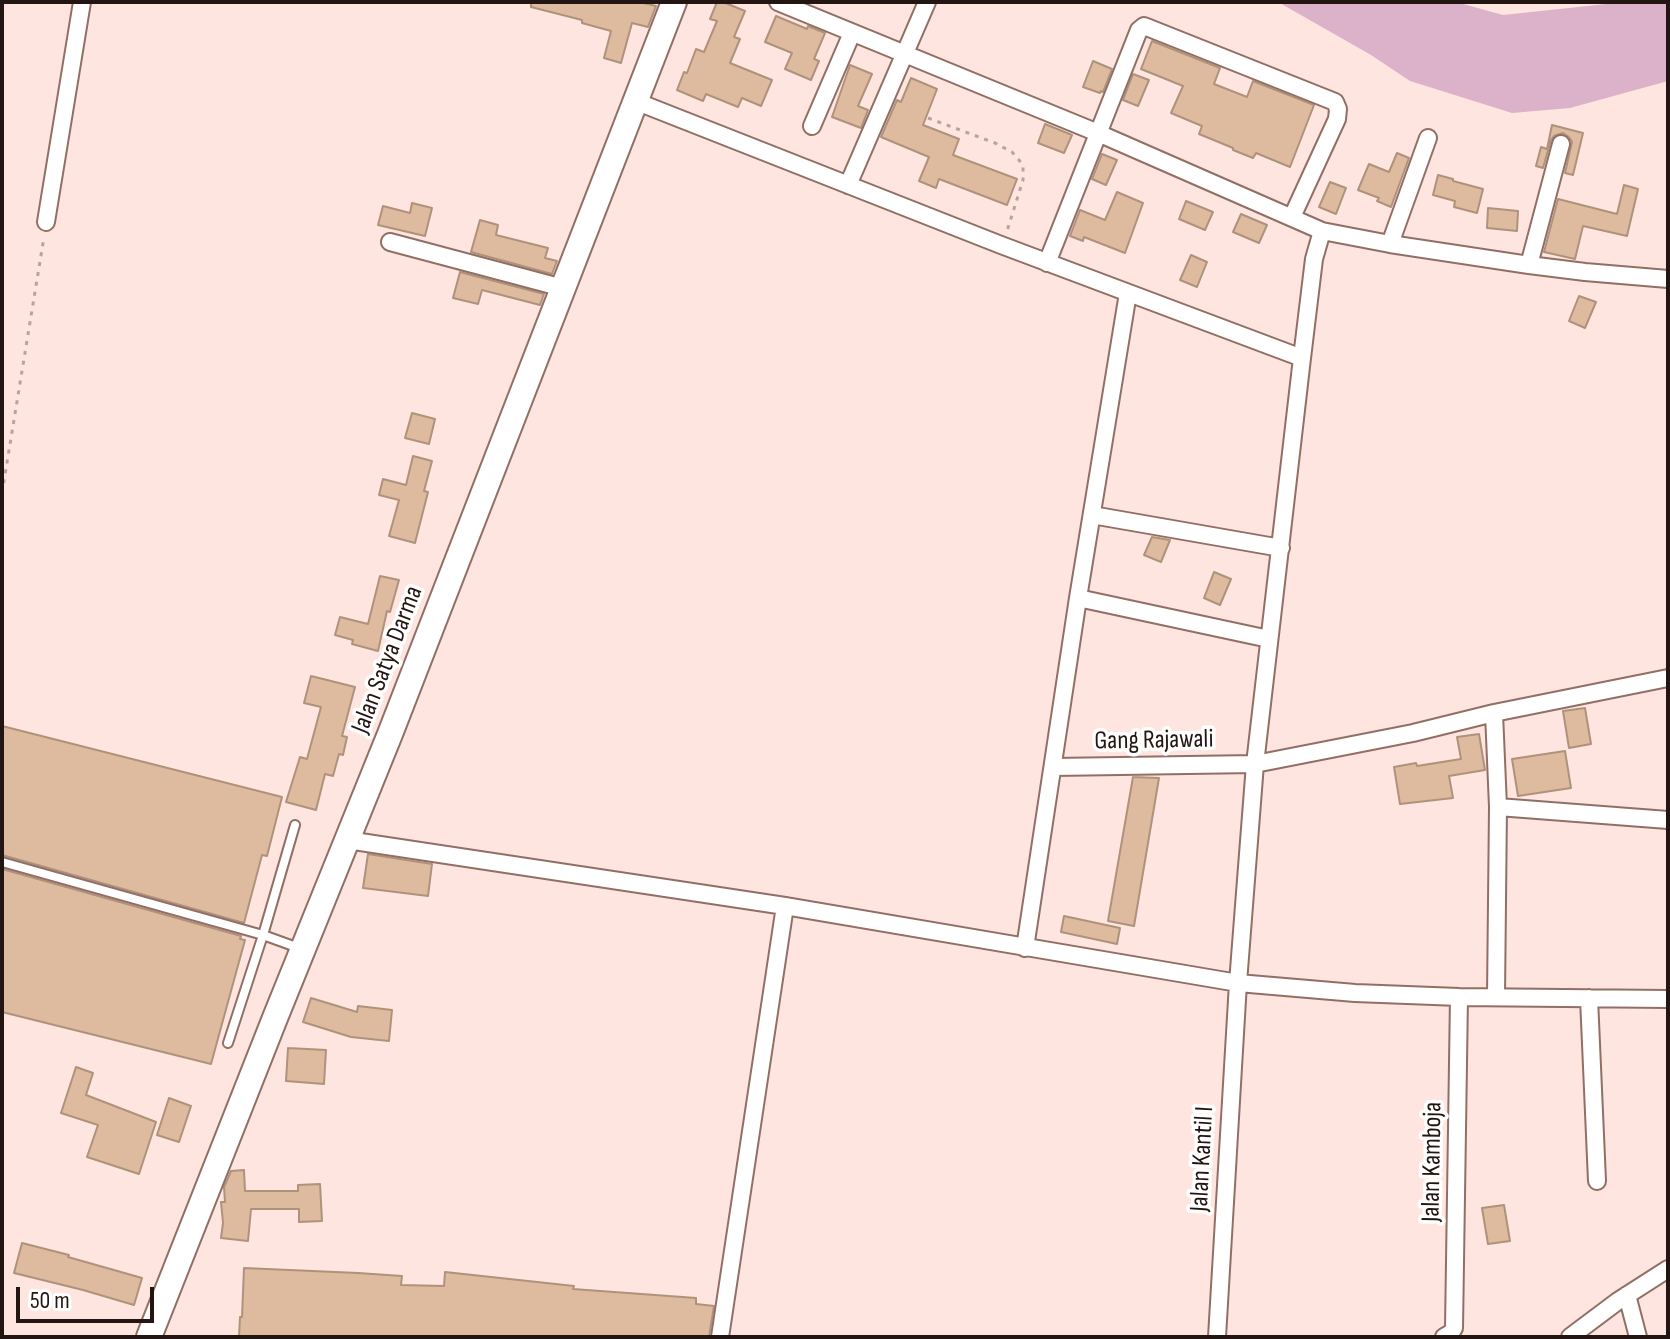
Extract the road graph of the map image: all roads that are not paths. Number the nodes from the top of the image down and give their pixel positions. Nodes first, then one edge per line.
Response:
1 (82, 2) edge
2 (674, 2) edge
3 (778, 2) edge
4 (927, 2) edge
5 (852, 33) junction
6 (905, 54) junction
7 (635, 101) junction
8 (812, 126) dead end
9 (1098, 133) junction
10 (1428, 138) dead end
11 (1561, 144) dead end
12 (848, 185) junction
13 (1292, 217) junction
14 (46, 222) road end
15 (1322, 231) junction
16 (390, 242) dead end
17 (1390, 244) junction
18 (1047, 263) junction
19 (1529, 265) junction
20 (1668, 279) edge
21 (563, 288) junction
22 (1128, 293) junction
23 (1302, 358) junction
24 (1092, 515) junction
25 (1281, 548) junction
26 (1078, 598) junction
27 (1269, 639) junction
28 (1668, 678) edge
29 (1494, 713) junction
30 (1255, 764) junction
31 (1053, 767) junction
32 (1498, 807) junction
33 (1668, 820) edge
34 (295, 825) dead end
35 (347, 840) junction
36 (2, 862) edge
37 (785, 906) junction
38 (263, 935) junction
39 (1025, 948) junction
40 (303, 949) junction
41 (1238, 983) junction
42 (1496, 996) junction
43 (1459, 997) junction
44 (1589, 998) junction
45 (1668, 999) edge
46 (228, 1043) dead end
47 (1597, 1181) dead end
48 (1668, 1269) edge
49 (1627, 1295) junction
50 (1449, 1332) edge
51 (149, 1337) edge
52 (720, 1337) edge
53 (1217, 1337) edge
54 (1570, 1337) edge
55 (1638, 1337) edge

1 - 14 street
2 - 7 main road, Jalan Satya Darma
3 - 5 street
4 - 6 street
5 - 6 street
5 - 8 street
6 - 9 street
6 - 12 street
7 - 12 street
7 - 21 main road, Jalan Satya Darma
9 - 13 street
9 - 13 street
9 - 18 street
10 - 17 street
11 - 19 street
12 - 18 street
13 - 15 street
15 - 17 street
15 - 23 street, Jalan Kantil I
16 - 21 street
17 - 19 street
18 - 22 street
19 - 20 street
21 - 35 main road, Jalan Satya Darma
22 - 23 street
22 - 24 street
23 - 25 street, Jalan Kantil I
24 - 25 street
24 - 26 street
25 - 27 street, Jalan Kantil I
26 - 27 street
26 - 31 street
27 - 30 street, Jalan Kantil I
28 - 29 street, Gang Rajawali
29 - 30 street, Gang Rajawali
29 - 32 street
30 - 31 street, Gang Rajawali
30 - 41 street, Jalan Kantil I
31 - 39 street
32 - 33 street
32 - 42 street
34 - 38 lane
35 - 37 street
35 - 40 main road, Jalan Satya Darma
36 - 38 lane
37 - 39 street
37 - 52 street
38 - 40 lane
38 - 46 lane
39 - 41 street
40 - 51 main road, Jalan Satya Darma
41 - 43 street
41 - 53 street, Jalan Kantil I
42 - 43 street
42 - 44 street
43 - 50 street, Jalan Kamboja
44 - 45 street
44 - 47 street
48 - 49 street
49 - 54 street
49 - 55 street

